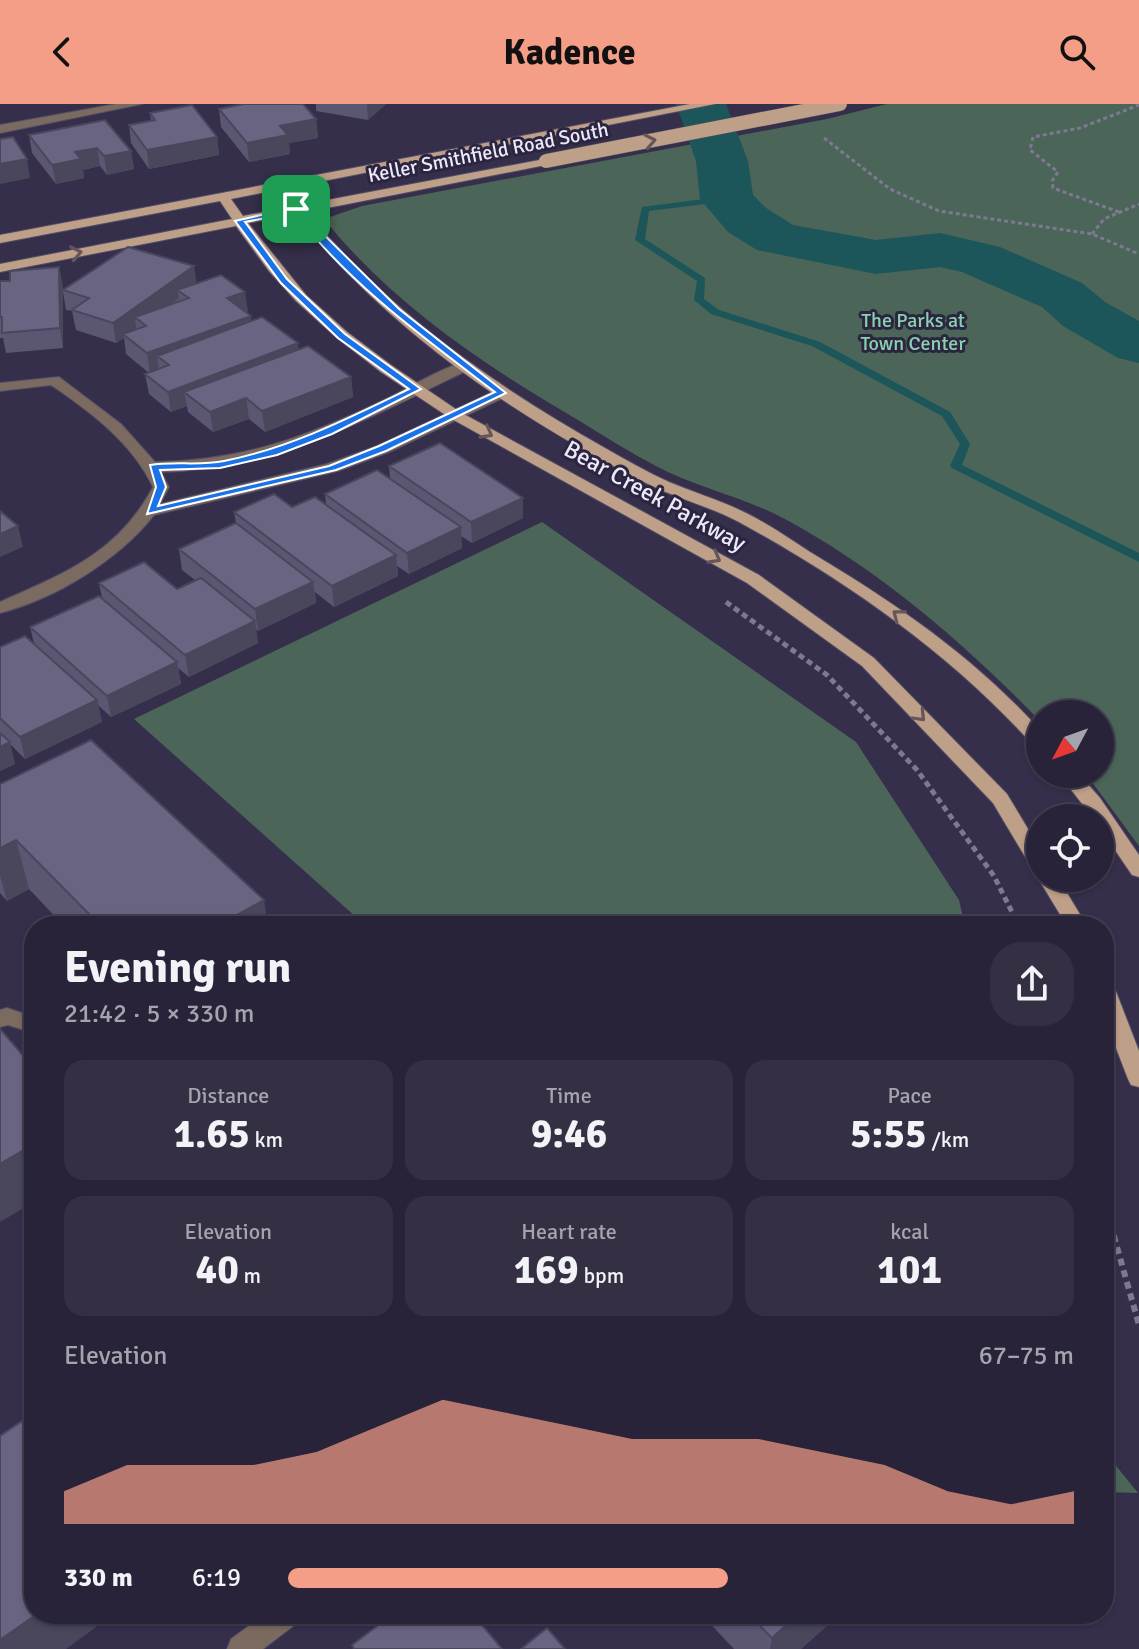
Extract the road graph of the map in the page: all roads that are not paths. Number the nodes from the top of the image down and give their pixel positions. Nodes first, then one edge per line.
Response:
1 (136, 104) edge
2 (709, 104) edge
3 (842, 104) edge
4 (0, 129) edge
5 (280, 187) junction
6 (224, 198) junction
7 (296, 209) junction
8 (240, 221) junction
9 (0, 239) edge
10 (0, 268) edge
11 (467, 365) junction
12 (0, 387) edge
13 (416, 389) junction
14 (502, 393) junction
15 (455, 415) junction
16 (153, 467) junction
17 (150, 511) junction
18 (0, 608) edge
19 (1026, 725) edge
20 (1080, 788) edge
21 (1026, 842) edge
22 (1139, 870) edge
23 (1056, 892) edge
24 (1071, 916) edge
25 (1114, 1015) edge
26 (0, 1019) edge
27 (24, 1022) edge
28 (1139, 1079) edge
29 (274, 1624) edge
30 (241, 1649) edge

1 - 4 street
2 - 5 main road, Keller Smithfield Road South
7 -> 3 main road, Keller Smithfield Road South, bridge
5 - 6 main road, Keller Smithfield Road South
5 - 7 main road, Bear Creek Parkway
6 - 8 main road, Bear Creek Parkway
6 - 9 main road, Keller Smithfield Road South
7 - 8 main road, Keller Smithfield Road South
7 - 11 main road, Bear Creek Parkway
10 -> 8 main road, Keller Smithfield Road South
8 - 13 main road, Bear Creek Parkway
11 - 13 street
11 - 14 main road, Bear Creek Parkway
12 - 16 street
13 - 15 main road, Bear Creek Parkway
13 - 16 street
14 - 15 street
19 -> 14 main road, Bear Creek Parkway
15 - 17 street
15 -> 21 main road, Bear Creek Parkway
16 - 17 street
17 - 18 street
20 - 22 main road
23 - 24 main road
25 - 28 main road
26 - 27 street
29 - 30 street

